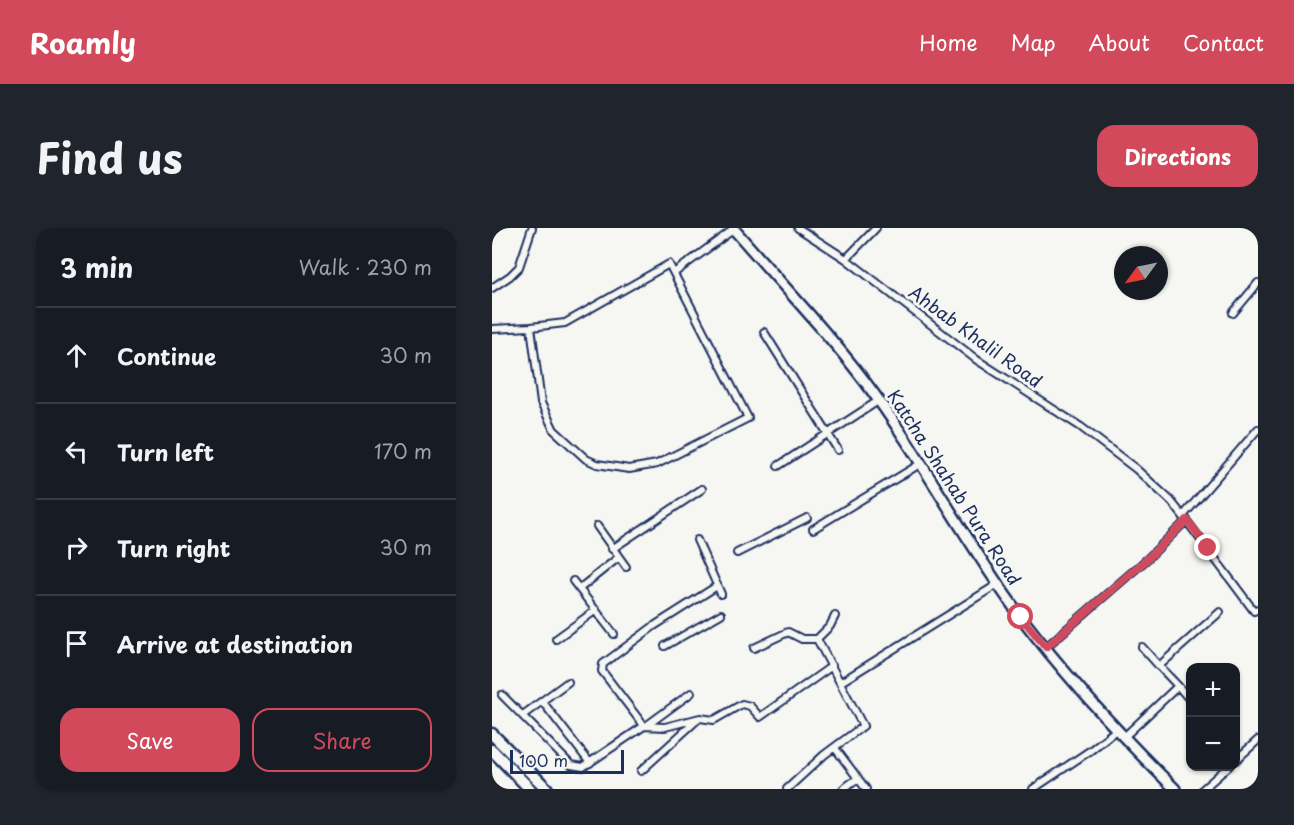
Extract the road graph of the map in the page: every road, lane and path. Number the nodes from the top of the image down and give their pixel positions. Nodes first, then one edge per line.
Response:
1 (532, 228) edge
2 (733, 228) edge
3 (798, 228) edge
4 (876, 228) edge
5 (846, 259) junction
6 (674, 273) junction
7 (1258, 283) edge
8 (492, 288) edge
9 (1233, 313) dead end
10 (531, 327) junction
11 (492, 329) edge
12 (764, 332) dead end
13 (878, 401) junction
14 (1258, 429) edge
15 (828, 433) junction
16 (838, 450) dead end
17 (920, 464) junction
18 (778, 466) dead end
19 (702, 489) dead end
20 (807, 518) dead end
21 (1185, 518) junction
22 (597, 526) dead end
23 (813, 529) dead end
24 (697, 540) dead end
25 (612, 549) junction
26 (737, 554) dead end
27 (619, 557) junction
28 (626, 567) dead end
29 (573, 581) dead end
30 (998, 584) junction
31 (717, 586) junction
32 (579, 589) junction
33 (721, 594) dead end
34 (1258, 609) edge
35 (596, 610) junction
36 (1220, 612) dead end
37 (721, 614) dead end
38 (835, 616) dead end
39 (614, 634) dead end
40 (556, 639) dead end
41 (817, 639) junction
42 (665, 646) dead end
43 (1046, 647) junction
44 (1142, 647) dead end
45 (754, 648) dead end
46 (832, 666) junction
47 (1159, 666) junction
48 (568, 682) dead end
49 (841, 682) junction
50 (1178, 686) junction
51 (691, 693) dead end
52 (501, 695) dead end
53 (1186, 695) edge
54 (542, 701) junction
55 (523, 715) junction
56 (700, 718) junction
57 (645, 726) junction
58 (1116, 730) junction
59 (492, 734) edge
60 (1124, 738) junction
61 (1258, 740) edge
62 (835, 748) junction
63 (492, 750) edge
64 (1240, 756) edge
65 (590, 763) junction
66 (641, 771) dead end
67 (1223, 771) edge
68 (858, 778) junction
69 (530, 789) edge
70 (548, 789) edge
71 (787, 789) edge
72 (843, 789) edge
73 (866, 789) edge
74 (1033, 789) edge
75 (1175, 789) edge
76 (1203, 789) edge

1 - 8 street
2 - 6 street
2 - 13 street, Katcha Shahab Pura Road
3 - 5 street, Ahbab Khalil Road
4 - 5 street
5 - 21 street, Ahbab Khalil Road
6 - 10 street
6 - 10 street
7 - 9 street
10 - 11 street
12 - 15 street
13 - 15 street
13 - 17 street, Katcha Shahab Pura Road
14 - 21 street
15 - 16 street
15 - 18 street
17 - 23 street
17 - 30 street, Katcha Shahab Pura Road
19 - 25 street
20 - 26 street
21 - 34 street, Ahbab Khalil Road
21 - 43 street
22 - 25 street
24 - 31 street
25 - 27 street
27 - 28 street
27 - 32 street
29 - 32 street
30 - 43 street, Katcha Shahab Pura Road
30 - 49 street
31 - 33 street
31 - 57 street
32 - 35 street
35 - 39 street
35 - 40 street
36 - 47 street
37 - 42 street
38 - 41 street
41 - 45 street
41 - 46 street
43 - 58 street, Katcha Shahab Pura Road
44 - 47 street
46 - 49 street
46 - 56 street
47 - 50 street
48 - 54 street
49 - 62 street
50 - 53 street
50 - 60 street
51 - 57 street
52 - 55 street
54 - 55 street
54 - 65 street
55 - 65 street
56 - 57 street
56 - 66 street
57 - 65 street
58 - 60 street, Katcha Shahab Pura Road
58 - 74 street
59 - 70 main road
60 - 75 street, Katcha Shahab Pura Road
61 - 64 street
62 - 68 street
62 - 71 street
63 - 69 main road
67 - 76 street
68 - 72 street
68 - 73 street

